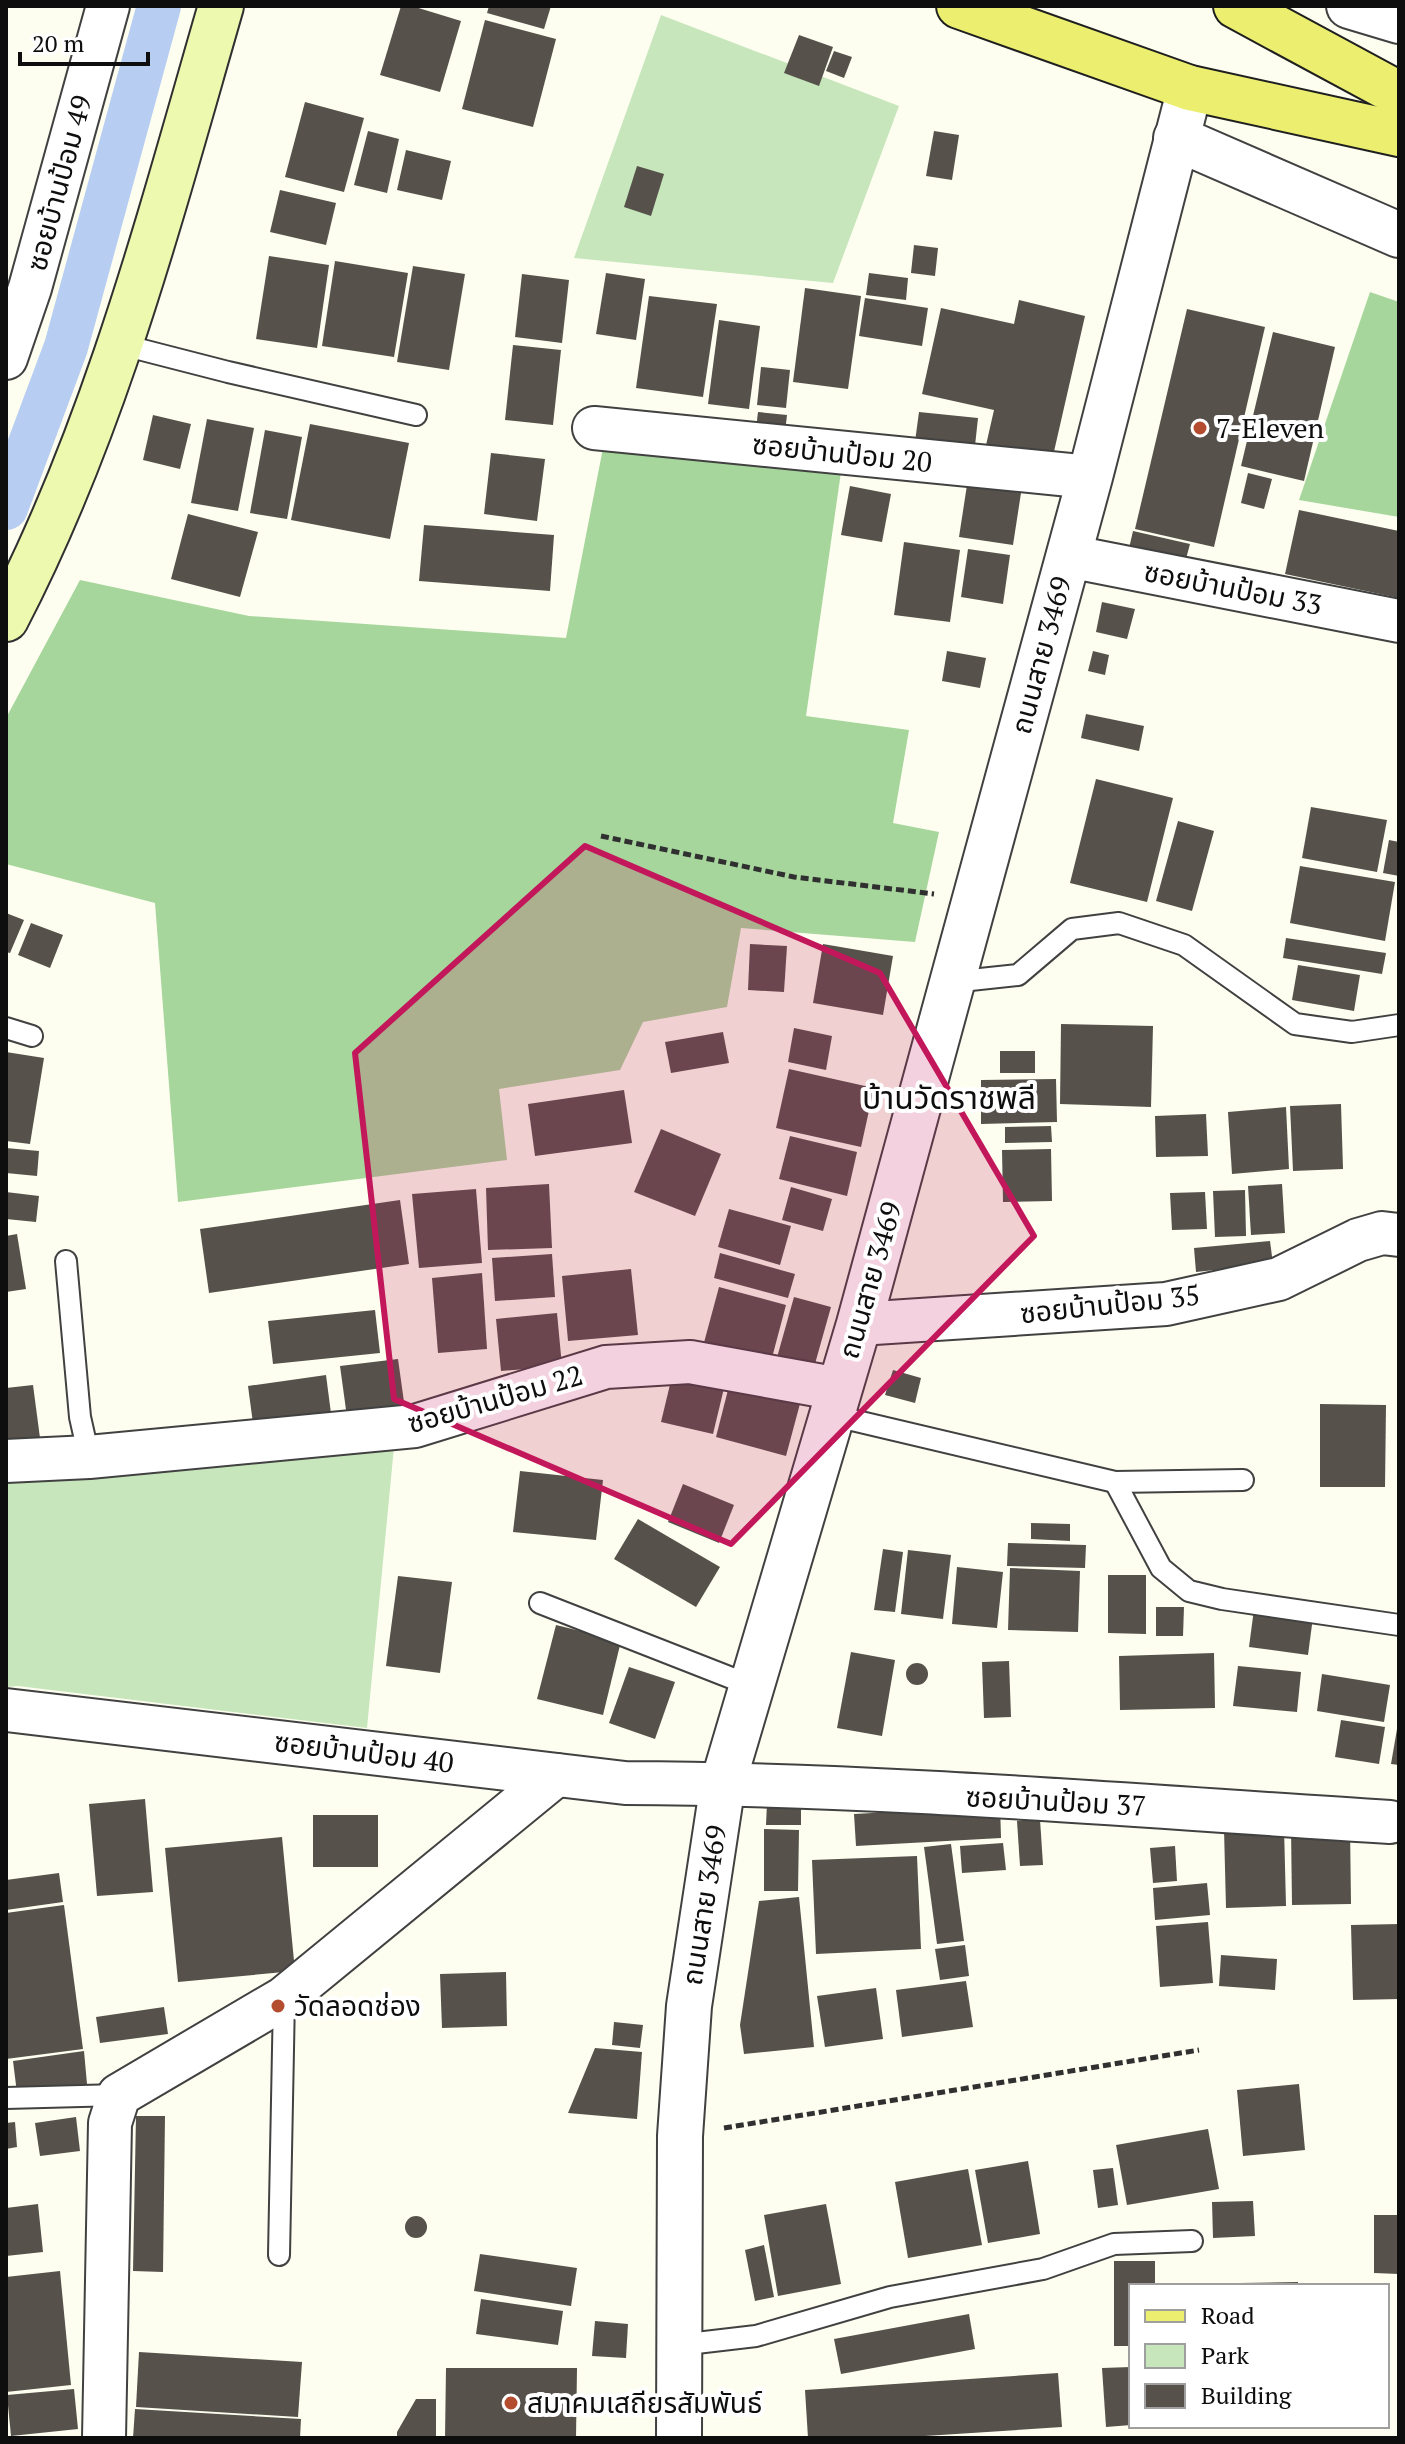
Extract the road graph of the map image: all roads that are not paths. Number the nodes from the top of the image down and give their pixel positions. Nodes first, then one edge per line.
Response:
1 (108, 6) edge
2 (221, 6) edge
3 (959, 6) edge
4 (1236, 6) edge
5 (1349, 6) edge
6 (1399, 21) edge
7 (1190, 88) junction
8 (1399, 94) edge
9 (1399, 134) edge
10 (1176, 138) junction
11 (1399, 235) edge
12 (119, 344) junction
13 (6, 358) edge
14 (416, 415) dead end
15 (594, 428) dead end
16 (1090, 477) junction
17 (1068, 556) junction
18 (19, 563) edge
19 (6, 619) edge
20 (1399, 621) edge
21 (952, 982) junction
22 (1399, 1025) edge
23 (6, 1028) edge
24 (32, 1036) dead end
25 (1399, 1235) edge
26 (66, 1261) dead end
27 (859, 1324) junction
28 (835, 1402) junction
29 (89, 1457) junction
30 (6, 1461) edge
31 (1243, 1480) dead end
32 (1115, 1482) junction
33 (540, 1603) dead end
34 (1399, 1625) edge
35 (752, 1686) junction
36 (6, 1710) edge
37 (556, 1775) junction
38 (723, 1783) junction
39 (1390, 1822) dead end
40 (284, 1998) junction
41 (119, 2095) junction
42 (6, 2098) edge
43 (1192, 2241) dead end
44 (279, 2255) dead end
45 (679, 2345) junction
46 (104, 2438) edge
47 (679, 2438) edge

1 - 13 street, ซอยบ้านป้อม 49
2 - 12 main road
3 - 7 main road
4 - 8 main road
5 - 6 street
7 - 9 main road
7 - 10 street, ถนนสาย 3469
10 - 11 street
10 - 16 street, ถนนสาย 3469
12 - 14 lane
12 - 18 main road
15 - 16 street, ซอยบ้านป้อม 20
16 - 17 street, ถนนสาย 3469
17 - 20 street, ซอยบ้านป้อม 33
17 - 21 street, ถนนสาย 3469
18 - 19 main road
21 - 22 lane
21 - 27 street, ถนนสาย 3469
23 - 24 lane
25 - 27 street, ซอยบ้านป้อม 35
26 - 29 lane
27 - 28 street, ถนนสาย 3469
28 - 29 street, ซอยบ้านป้อม 22
28 - 32 lane
28 - 35 street, ถนนสาย 3469
29 - 30 street, ซอยบ้านป้อม 22
31 - 32 lane
32 - 34 lane
33 - 35 lane
35 - 38 street, ถนนสาย 3469
36 - 37 street, ซอยบ้านป้อม 40
37 - 38 street, ซอยบ้านป้อม 40
37 - 40 street
38 - 39 street, ซอยบ้านป้อม 37
38 - 45 street, ถนนสาย 3469
40 - 41 street
40 - 44 lane
41 - 42 lane
41 - 46 street
43 - 45 lane
45 - 47 street, ถนนสาย 3469

